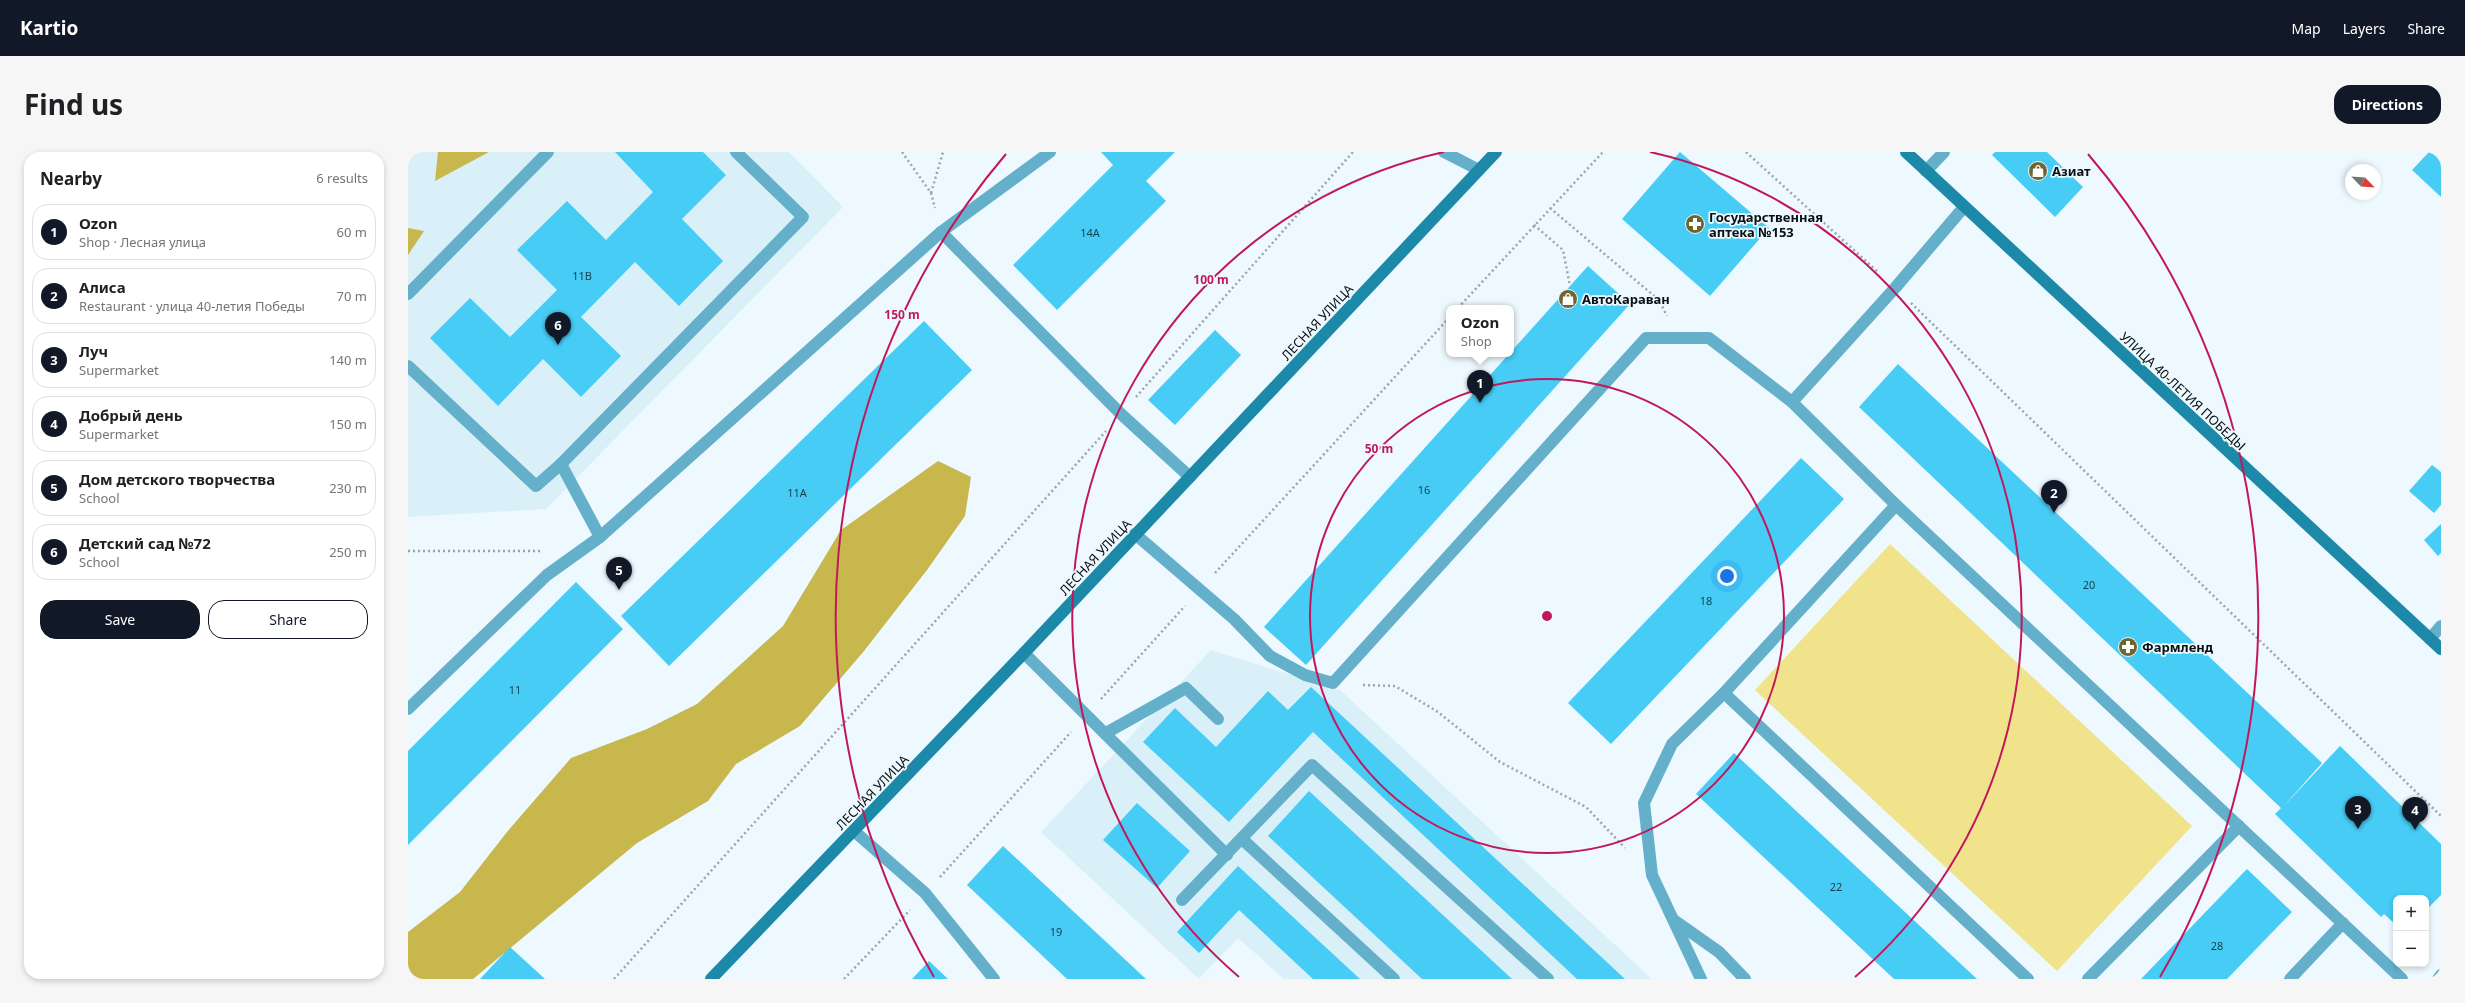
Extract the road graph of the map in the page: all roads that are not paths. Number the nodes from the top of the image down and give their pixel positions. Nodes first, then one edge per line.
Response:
1 (548, 152) edge
2 (736, 152) edge
3 (1050, 152) edge
4 (1444, 152) edge
5 (1496, 152) edge
6 (1906, 152) edge
7 (1944, 152) edge
8 (1479, 170) junction
9 (1926, 171) junction
10 (1964, 207) junction
11 (942, 232) junction
12 (408, 294) edge
13 (408, 366) edge
14 (1792, 402) junction
15 (561, 464) junction
16 (1190, 477) junction
17 (1896, 505) junction
18 (1135, 534) junction
19 (600, 537) junction
20 (2441, 626) edge
21 (2430, 639) junction
22 (2441, 649) edge
23 (1024, 653) junction
24 (1724, 693) junction
25 (408, 709) edge
26 (1218, 719) dead end
27 (1106, 733) junction
28 (2239, 826) junction
29 (854, 832) junction
30 (1242, 839) junction
31 (1227, 855) junction
32 (1182, 900) dead end
33 (1674, 920) junction
34 (2343, 923) junction
35 (2441, 975) edge
36 (711, 979) edge
37 (994, 979) edge
38 (1394, 979) edge
39 (1548, 979) edge
40 (1701, 979) edge
41 (1745, 979) edge
42 (2028, 979) edge
43 (2088, 979) edge
44 (2290, 979) edge
45 (2402, 979) edge
46 (2438, 979) edge

1 - 12 street
2 - 15 street
3 - 11 street
4 - 8 street
5 - 8 street, ЛЕСНАЯ УЛИЦА
6 - 9 street, УЛИЦА 40-ЛЕТИЯ ПОБЕДЫ
7 - 9 street
8 - 16 street, ЛЕСНАЯ УЛИЦА
9 - 10 street, УЛИЦА 40-ЛЕТИЯ ПОБЕДЫ
10 - 14 street
10 - 21 street, УЛИЦА 40-ЛЕТИЯ ПОБЕДЫ
11 - 16 street
11 - 19 street
13 - 15 street
14 - 17 street
14 - 18 street
15 - 19 street
16 - 18 street, ЛЕСНАЯ УЛИЦА
17 - 24 street
17 - 28 street
18 - 23 street, ЛЕСНАЯ УЛИЦА
19 - 25 street
20 - 21 street
21 - 22 street, УЛИЦА 40-ЛЕТИЯ ПОБЕДЫ
23 - 27 street
23 - 29 street, ЛЕСНАЯ УЛИЦА
24 - 33 street
24 - 42 street
26 - 27 street
27 - 31 street
28 - 34 street
28 - 43 street
29 - 36 street, ЛЕСНАЯ УЛИЦА
29 - 37 street
30 - 31 street
30 - 38 street
30 - 39 street
31 - 32 street
33 - 40 street
33 - 41 street
34 - 44 street
34 - 45 street
35 - 46 street

